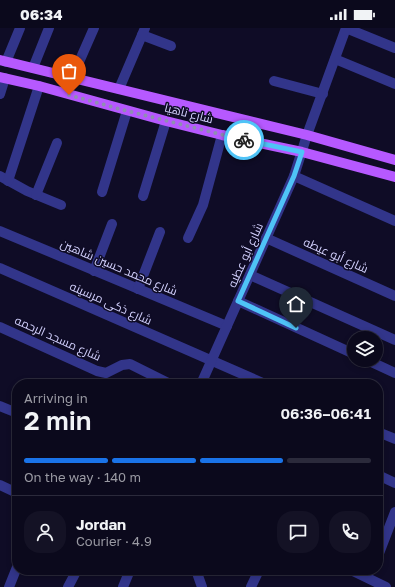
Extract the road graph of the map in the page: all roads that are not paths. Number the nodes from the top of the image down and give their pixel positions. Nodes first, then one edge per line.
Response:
1 (20, 28) edge
2 (49, 28) edge
3 (94, 28) edge
4 (344, 29) edge
5 (144, 32) edge
6 (172, 46) dead end
7 (395, 48) edge
8 (335, 59) junction
9 (3, 61) edge
10 (33, 68) junction
11 (2, 78) edge
12 (72, 78) junction
13 (274, 81) dead end
14 (395, 84) edge
15 (40, 86) junction
16 (119, 89) junction
17 (0, 94) edge
18 (323, 94) junction
19 (127, 111) junction
20 (166, 121) junction
21 (222, 135) junction
22 (307, 135) junction
23 (57, 143) dead end
24 (302, 152) junction
25 (395, 160) edge
26 (294, 176) junction
27 (395, 177) edge
28 (4, 179) edge
29 (102, 192) dead end
30 (36, 195) junction
31 (143, 196) dead end
32 (61, 205) dead end
33 (395, 221) edge
34 (112, 224) dead end
35 (0, 231) edge
36 (160, 232) dead end
37 (188, 238) dead end
38 (266, 238) junction
39 (0, 268) edge
40 (94, 271) junction
41 (250, 275) junction
42 (138, 289) junction
43 (395, 296) edge
44 (238, 301) junction
45 (227, 326) junction
46 (0, 327) edge
47 (395, 340) edge
48 (347, 351) edge
49 (211, 361) junction
50 (382, 367) edge
51 (395, 373) edge
52 (160, 379) edge
53 (203, 379) edge
54 (253, 379) edge
55 (0, 406) edge
56 (12, 411) edge
57 (383, 434) edge
58 (395, 439) edge
59 (383, 478) edge
60 (395, 483) edge
61 (0, 485) edge
62 (12, 491) edge
63 (395, 512) edge
64 (383, 543) edge
65 (14, 575) edge
66 (74, 575) edge
67 (128, 575) edge
68 (198, 575) edge
69 (257, 575) edge
70 (372, 575) edge
71 (9, 587) edge
72 (68, 587) edge
73 (123, 587) edge
74 (202, 587) edge
75 (251, 587) edge
76 (386, 587) edge

1 - 9 street
2 - 10 street
3 - 12 street
4 - 7 street
4 - 8 street, شارع أبو عطيه
5 - 6 street
5 - 16 street
8 - 14 street
8 - 18 street, شارع أبو عطيه
9 - 10 main road, شارع ناهيا
10 - 12 main road, شارع ناهيا
11 - 15 main road, شارع ناهيا
11 - 17 street
12 - 16 main road, شارع ناهيا
13 - 18 street
15 - 19 main road, شارع ناهيا
15 - 28 street
16 - 22 main road, شارع ناهيا
18 - 22 street, شارع أبو عطيه
19 - 20 main road, شارع ناهيا
19 - 29 street
20 - 21 main road, شارع ناهيا
20 - 31 street
21 - 24 main road, شارع ناهيا
21 - 37 street
22 - 24 street, شارع أبو عطيه
22 - 25 main road, شارع ناهيا
23 - 30 street
24 - 26 street, شارع أبو عطيه
24 - 27 main road, شارع ناهيا
26 - 33 street
26 - 38 street, شارع أبو عطيه
28 - 30 street
30 - 32 street
34 - 40 street
35 - 40 street, شارع محمد حسين شاهين
36 - 42 street
38 - 41 street, شارع أبو عطيه
38 - 43 street, شارع أبو عيطه
39 - 49 street, شارع ذكى مرسينه
40 - 42 street, شارع محمد حسين شاهين
41 - 44 street, شارع أبو عطيه
41 - 47 street
42 - 45 street, شارع محمد حسين شاهين
44 - 45 street, شارع أبو عطيه
44 - 48 street
45 - 49 street, شارع أبو عطيه
46 - 52 street, شارع مسجد الرحمه
49 - 53 street, شارع أبو عطيه
49 - 54 street, شارع ذكى مرسينه
50 - 51 street
55 - 56 street
57 - 58 street
59 - 60 street
61 - 62 street
63 - 64 street
65 - 71 street
66 - 72 street
67 - 73 street
68 - 74 street
69 - 75 street
70 - 76 street

